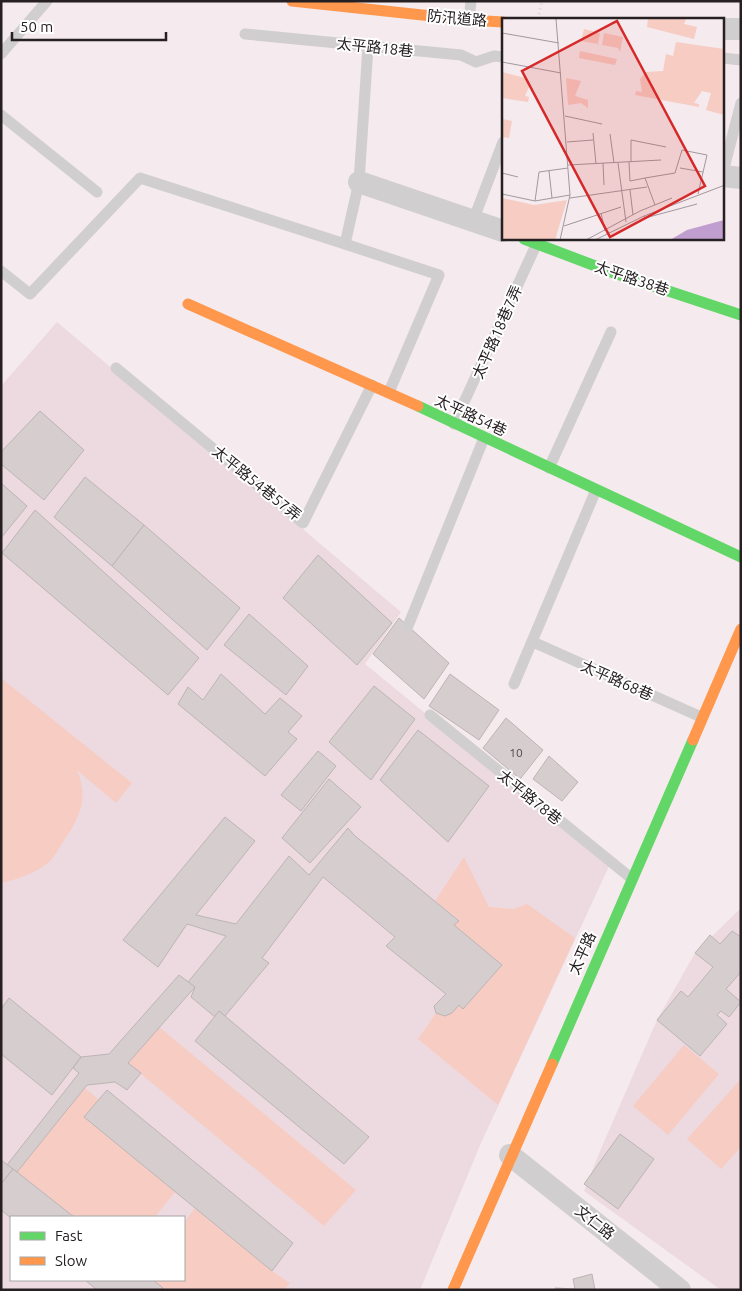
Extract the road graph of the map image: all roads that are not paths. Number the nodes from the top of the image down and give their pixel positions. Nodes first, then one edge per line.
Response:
1 (47, 1) edge
2 (292, 1) edge
3 (470, 1) edge
4 (469, 20) junction
5 (502, 22) edge
6 (724, 29) edge
7 (741, 29) edge
8 (245, 34) dead end
9 (368, 46) junction
10 (1, 54) edge
11 (502, 57) edge
12 (724, 58) edge
13 (741, 60) edge
14 (741, 103) edge
15 (1, 115) edge
16 (502, 145) edge
17 (724, 170) edge
18 (724, 174) edge
19 (741, 178) edge
20 (360, 182) junction
21 (97, 192) dead end
22 (472, 221) junction
23 (502, 231) edge
24 (537, 241) edge
25 (345, 244) junction
26 (1, 271) edge
27 (188, 304) dead end
28 (741, 315) edge
29 (611, 332) dead end
30 (116, 368) dead end
31 (372, 385) junction
32 (388, 393) junction
33 (454, 424) junction
34 (484, 438) junction
35 (549, 468) junction
36 (596, 490) junction
37 (741, 558) edge
38 (408, 626) dead end
39 (741, 629) edge
40 (533, 642) junction
41 (514, 684) dead end
42 (430, 715) dead end
43 (702, 718) junction
44 (631, 878) junction
45 (510, 1155) junction
46 (452, 1290) edge
47 (680, 1290) edge

1 - 10 lane
2 - 4 street, 防汛道路
3 - 4 lane
4 - 5 street, 防汛道路
6 - 7 street
8 - 9 lane, 太平路18巷
9 - 11 lane, 太平路18巷
9 - 20 lane
12 - 13 lane
14 - 17 lane
15 - 21 lane
16 - 22 lane
18 - 19 street
20 - 22 street
20 - 25 lane
22 - 23 street
24 - 28 street, 太平路38巷
24 - 33 lane, 太平路18巷7弄
25 - 26 lane
25 - 32 lane
27 - 31 street, 太平路54巷
29 - 35 lane
30 - 31 lane, 太平路54巷57弄
31 - 32 street, 太平路54巷
32 - 33 street, 太平路54巷
33 - 34 street, 太平路54巷
34 - 35 street, 太平路54巷
34 - 38 lane
35 - 36 street, 太平路54巷
36 - 37 street, 太平路54巷
36 - 40 lane
39 - 43 street, 太平路
40 - 41 lane
40 - 43 lane, 太平路68巷
42 - 44 lane, 太平路78巷
43 - 44 street, 太平路
44 - 45 street, 太平路
45 - 46 street, 太平路
45 - 47 street, 文仁路

